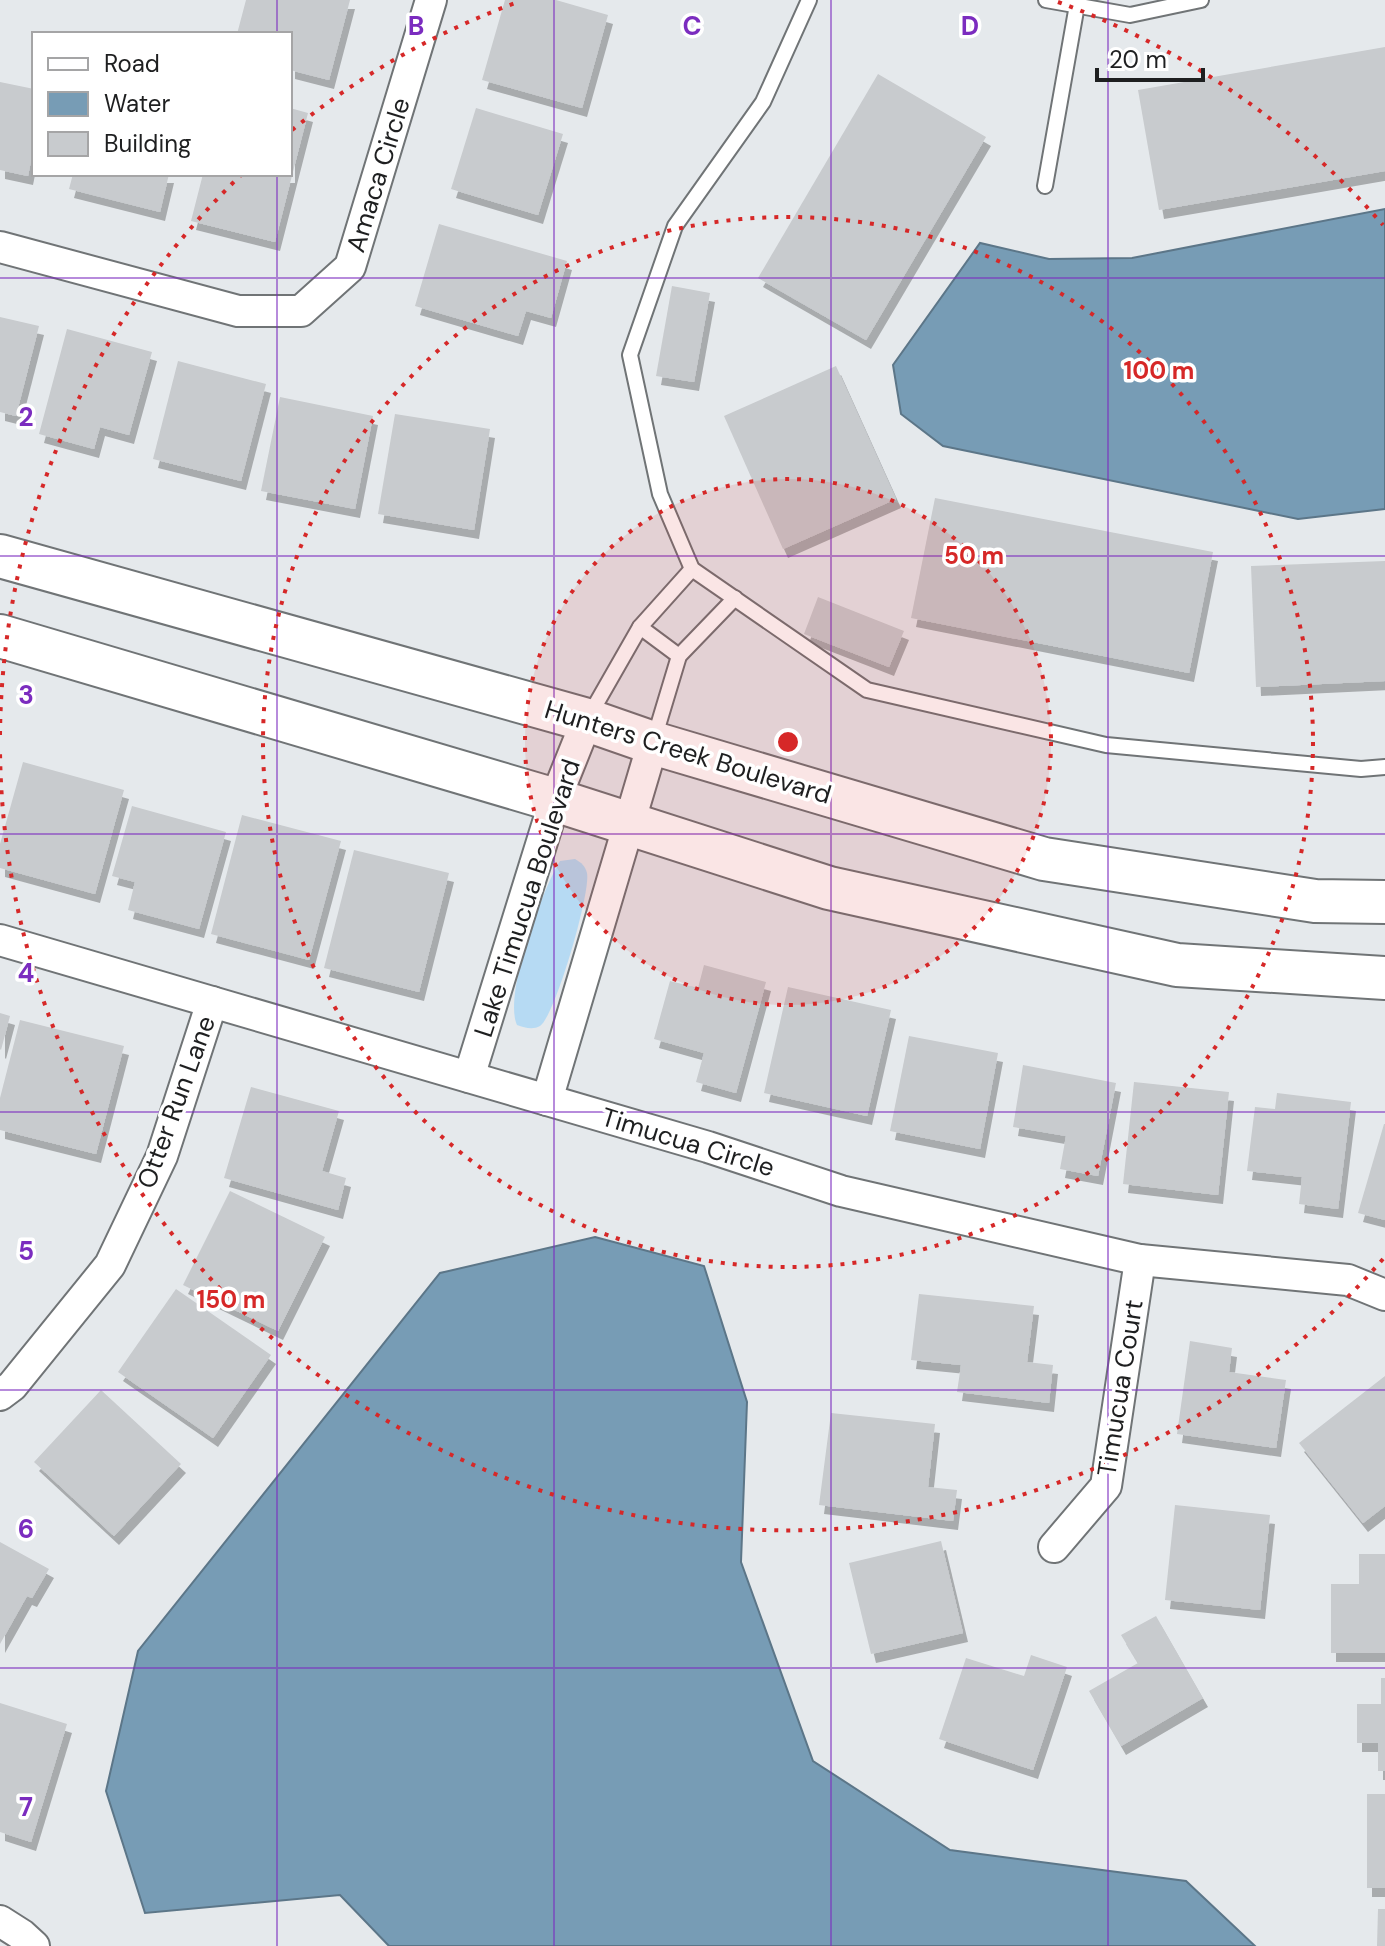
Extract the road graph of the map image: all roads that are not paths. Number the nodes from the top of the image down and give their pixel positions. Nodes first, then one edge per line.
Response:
1 (431, 0) edge
2 (809, 0) edge
3 (1046, 0) edge
4 (1201, 0) edge
5 (1077, 5) junction
6 (1045, 186) dead end
7 (0, 247) edge
8 (0, 556) edge
9 (692, 569) junction
10 (735, 598) junction
11 (640, 627) junction
12 (0, 636) edge
13 (679, 656) junction
14 (587, 720) junction
15 (653, 743) junction
16 (1385, 767) edge
17 (555, 800) junction
18 (629, 823) junction
19 (1385, 902) edge
20 (0, 940) edge
21 (1385, 978) edge
22 (212, 1002) junction
23 (469, 1077) junction
24 (547, 1100) junction
25 (1140, 1260) junction
26 (1385, 1295) edge
27 (0, 1395) edge
28 (1054, 1547) dead end
29 (0, 1921) edge
30 (34, 1946) edge

1 - 7 street, Amaca Circle
2 - 9 lane
3 - 5 lane
4 - 5 lane
5 - 6 lane
8 - 14 street, Hunters Creek Boulevard
9 - 10 lane
9 - 11 lane
10 - 13 lane
10 - 16 lane
11 - 13 lane
11 - 14 lane
12 - 17 street
13 - 15 lane
14 - 15 street, Hunters Creek Boulevard
14 - 17 street, Lake Timucua Boulevard
15 - 18 street
15 - 19 street, Hunters Creek Boulevard
17 - 18 street
17 - 23 street, Lake Timucua Boulevard
18 - 21 street
18 - 24 street
20 - 22 street, Timucua Circle
22 - 23 street, Timucua Circle
22 - 27 street, Otter Run Lane
23 - 24 street, Timucua Circle
24 - 25 street, Timucua Circle
25 - 26 street, Timucua Circle
25 - 28 street, Timucua Court
29 - 30 street

